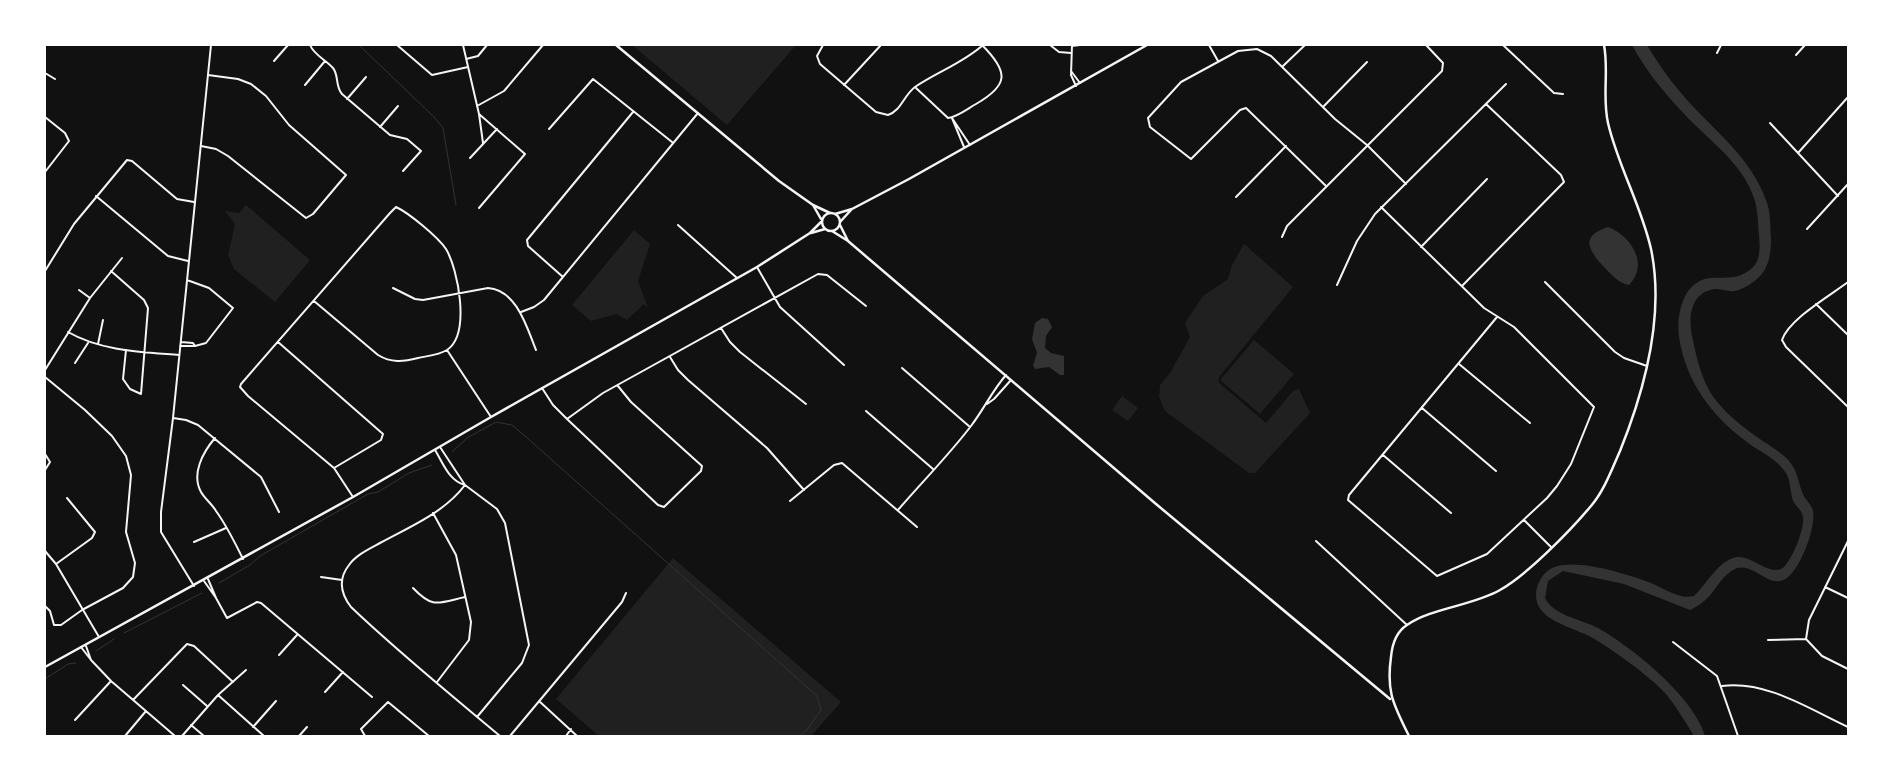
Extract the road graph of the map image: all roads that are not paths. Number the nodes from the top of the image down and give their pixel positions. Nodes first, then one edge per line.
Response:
1 (211, 45) edge
2 (288, 45) edge
3 (310, 45) edge
4 (397, 45) edge
5 (463, 45) edge
6 (487, 45) edge
7 (543, 45) edge
8 (616, 45) edge
9 (823, 45) edge
10 (881, 45) edge
11 (983, 45) edge
12 (1050, 45) edge
13 (1080, 45) edge
14 (1147, 45) edge
15 (1209, 45) edge
16 (1304, 45) edge
17 (1426, 45) edge
18 (1504, 45) edge
19 (1604, 45) edge
20 (1721, 45) edge
21 (1805, 45) edge
22 (1072, 46) edge
23 (1717, 53) dead end
24 (1071, 54) junction
25 (1796, 55) dead end
26 (466, 59) junction
27 (274, 60) dead end
28 (325, 61) junction
29 (1218, 61) junction
30 (1367, 62) dead end
31 (1283, 67) junction
32 (468, 68) junction
33 (1071, 71) junction
34 (45, 73) edge
35 (208, 75) junction
36 (366, 77) dead end
37 (54, 79) dead end
38 (1080, 84) junction
39 (1506, 84) dead end
40 (305, 85) dead end
41 (844, 85) junction
42 (1076, 86) junction
43 (915, 87) junction
44 (1563, 94) dead end
45 (1848, 97) edge
46 (347, 99) junction
47 (1486, 104) junction
48 (398, 106) dead end
49 (477, 106) junction
50 (1323, 106) junction
51 (633, 112) junction
52 (698, 113) junction
53 (479, 114) junction
54 (45, 117) edge
55 (952, 118) junction
56 (1770, 123) dead end
57 (380, 127) junction
58 (497, 129) junction
59 (550, 129) dead end
60 (484, 143) junction
61 (672, 143) junction
62 (970, 145) junction
63 (1368, 145) junction
64 (201, 146) junction
65 (1286, 146) junction
66 (965, 148) junction
67 (1798, 153) junction
68 (470, 158) dead end
69 (403, 171) dead end
70 (45, 172) edge
71 (1487, 179) dead end
72 (1406, 184) junction
73 (1848, 184) edge
74 (1326, 186) junction
75 (96, 196) junction
76 (1838, 196) junction
77 (1236, 197) dead end
78 (194, 202) junction
79 (813, 206) junction
80 (1381, 207) junction
81 (479, 208) dead end
82 (852, 209) junction
83 (830, 212) junction
84 (836, 214) junction
85 (822, 221) junction
86 (840, 224) junction
87 (678, 225) dead end
88 (1807, 229) dead end
89 (825, 230) junction
90 (832, 231) junction
91 (810, 234) junction
92 (1282, 237) dead end
93 (848, 241) junction
94 (1422, 247) junction
95 (122, 258) dead end
96 (188, 261) junction
97 (757, 267) junction
98 (45, 271) edge
99 (112, 271) junction
100 (563, 277) junction
101 (737, 278) junction
102 (187, 280) junction
103 (1545, 282) dead end
104 (1848, 282) edge
105 (1338, 285) dead end
106 (1462, 286) junction
107 (393, 288) dead end
108 (79, 290) dead end
109 (459, 294) junction
110 (773, 297) junction
111 (90, 298) junction
112 (314, 301) junction
113 (1816, 303) junction
114 (866, 306) dead end
115 (522, 312) junction
116 (1497, 317) junction
117 (103, 320) dead end
118 (721, 327) junction
119 (67, 332) junction
120 (1848, 335) edge
121 (181, 342) junction
122 (278, 342) junction
123 (88, 343) junction
124 (98, 344) junction
125 (180, 346) junction
126 (195, 346) junction
127 (126, 350) junction
128 (447, 350) junction
129 (536, 350) dead end
130 (146, 352) junction
131 (179, 355) junction
132 (670, 357) junction
133 (76, 363) dead end
134 (1459, 364) junction
135 (844, 365) dead end
136 (1647, 366) junction
137 (902, 368) dead end
138 (45, 370) edge
139 (1006, 375) junction
140 (45, 377) edge
141 (1010, 380) junction
142 (618, 386) junction
143 (542, 388) junction
144 (806, 404) dead end
145 (987, 404) junction
146 (1848, 407) edge
147 (1422, 408) junction
148 (866, 411) dead end
149 (490, 417) junction
150 (173, 418) junction
151 (567, 419) junction
152 (1530, 423) dead end
153 (970, 427) junction
154 (215, 438) junction
155 (440, 446) junction
156 (435, 450) junction
157 (45, 454) edge
158 (1383, 455) junction
159 (447, 457) junction
160 (442, 461) junction
161 (334, 468) junction
162 (933, 469) junction
163 (45, 470) edge
164 (1496, 471) dead end
165 (465, 485) junction
166 (804, 490) junction
167 (67, 498) dead end
168 (353, 498) junction
169 (790, 502) dead end
170 (898, 510) junction
171 (279, 512) dead end
172 (433, 513) junction
173 (1452, 513) dead end
174 (1524, 520) junction
175 (917, 527) dead end
176 (226, 528) junction
177 (1316, 541) dead end
178 (1848, 541) edge
179 (194, 542) dead end
180 (1551, 547) junction
181 (45, 551) edge
182 (50, 557) junction
183 (45, 559) edge
184 (244, 559) junction
185 (56, 564) junction
186 (321, 577) dead end
187 (208, 579) junction
188 (342, 580) junction
189 (204, 581) junction
190 (194, 586) junction
191 (1825, 587) junction
192 (413, 588) dead end
193 (626, 593) dead end
194 (464, 597) junction
195 (216, 598) junction
196 (1848, 598) edge
197 (45, 606) edge
198 (82, 610) junction
199 (1407, 625) junction
200 (298, 634) junction
201 (99, 637) junction
202 (1806, 639) junction
203 (1768, 640) dead end
204 (1673, 642) dead end
205 (86, 644) junction
206 (81, 647) junction
207 (279, 655) dead end
208 (91, 660) junction
209 (45, 667) edge
210 (1848, 669) edge
211 (246, 670) dead end
212 (343, 672) junction
213 (111, 681) junction
214 (233, 682) junction
215 (437, 682) junction
216 (183, 685) dead end
217 (1722, 686) junction
218 (325, 692) dead end
219 (218, 695) junction
220 (372, 697) dead end
221 (133, 700) junction
222 (1391, 700) junction
223 (276, 701) dead end
224 (540, 701) junction
225 (208, 707) junction
226 (146, 711) junction
227 (477, 717) junction
228 (75, 720) dead end
229 (191, 725) junction
230 (253, 727) junction
231 (307, 727) dead end
232 (1848, 727) edge
233 (571, 730) junction
234 (125, 736) edge
235 (174, 736) edge
236 (182, 736) edge
237 (204, 736) edge
238 (264, 736) edge
239 (299, 736) edge
240 (365, 736) edge
241 (429, 736) edge
242 (500, 736) edge
243 (510, 736) edge
244 (566, 736) edge
245 (577, 736) edge
246 (1409, 736) edge
247 (1738, 736) edge

1 - 35 street
2 - 27 street
3 - 28 street
4 - 32 street
5 - 26 street
6 - 26 street
7 - 49 street
8 - 52 street
9 - 41 street
10 - 41 street
11 - 43 street
11 - 55 street
12 - 24 street
13 - 22 street
14 - 38 street
15 - 29 street
16 - 31 street
17 - 63 street
18 - 44 street
19 - 136 street
20 - 23 street
21 - 25 street
22 - 24 street
24 - 33 street
26 - 32 street
28 - 40 street
28 - 46 street
29 - 31 street
29 - 65 street
30 - 50 street
31 - 50 street
32 - 49 street
33 - 38 street
33 - 42 street
34 - 37 street
35 - 64 street
35 - 64 street
36 - 46 street
38 - 42 street
39 - 47 street
41 - 43 street
42 - 62 street
43 - 55 street
45 - 67 street
46 - 57 street
47 - 72 street
47 - 106 street
48 - 57 street
49 - 53 street
50 - 63 street
51 - 59 street
51 - 61 street
51 - 100 street
52 - 61 street
52 - 79 street
53 - 58 street
53 - 60 street
54 - 70 street
55 - 62 street
55 - 66 street
56 - 67 street
57 - 69 street
58 - 60 street
58 - 81 street
60 - 68 street
61 - 100 street
62 - 66 street
63 - 72 street
63 - 74 street
64 - 78 street
65 - 74 street
65 - 77 street
66 - 82 street
67 - 76 street
71 - 94 street
72 - 80 street
73 - 76 street
74 - 92 street
75 - 78 street
75 - 96 street
75 - 98 street
76 - 88 street
78 - 96 street
79 - 83 street
79 - 85 street
80 - 94 street
80 - 105 street
82 - 84 street
82 - 86 street
83 - 84 street
83 - 85 street
84 - 86 street
85 - 89 street
85 - 91 street
86 - 90 street
86 - 93 street
87 - 101 street
89 - 90 street
89 - 91 street
90 - 93 street
91 - 97 street
93 - 139 street
94 - 106 street
95 - 99 street
96 - 102 street
97 - 101 street
97 - 110 street
99 - 111 street
99 - 130 street
100 - 115 street
101 - 143 street
102 - 121 street
102 - 126 street
103 - 136 street
104 - 113 street
106 - 116 street
107 - 109 street
108 - 111 street
109 - 112 street
109 - 115 street
109 - 128 street
110 - 114 street
110 - 118 street
110 - 135 street
111 - 119 street
112 - 122 street
112 - 128 street
113 - 120 street
113 - 146 street
115 - 129 street
116 - 134 street
116 - 174 street
117 - 124 street
118 - 132 street
118 - 144 street
119 - 123 street
119 - 138 street
121 - 125 street
121 - 126 street
122 - 161 street
122 - 161 street
123 - 124 street
123 - 133 street
124 - 127 street
125 - 126 street
125 - 131 street
127 - 130 street
127 - 130 street
128 - 149 street
130 - 131 street
131 - 150 street
132 - 142 street
132 - 166 street
134 - 147 street
134 - 152 street
136 - 180 street
137 - 153 street
139 - 141 street
139 - 145 street
140 - 198 street
141 - 145 street
141 - 222 street
142 - 151 street
142 - 151 street
143 - 149 street
143 - 151 street
145 - 153 street
147 - 158 street
147 - 164 street
148 - 162 street
149 - 155 street
150 - 154 street
150 - 190 street
153 - 162 street
154 - 171 street
154 - 176 street
155 - 156 street
155 - 159 street
156 - 160 street
156 - 168 street
157 - 163 street
158 - 173 street
158 - 174 street
159 - 160 street
159 - 165 street
160 - 165 street
161 - 168 street
162 - 170 street
165 - 172 street
165 - 227 street
166 - 169 street
166 - 170 street
167 - 185 street
168 - 184 street
170 - 175 street
172 - 188 street
172 - 194 street
174 - 180 street
176 - 179 street
176 - 184 street
177 - 199 street
178 - 191 street
180 - 199 street
181 - 182 street
182 - 183 street
182 - 185 street
184 - 187 street
185 - 198 street
186 - 188 street
187 - 189 street
187 - 195 street
188 - 215 street
189 - 190 street
189 - 195 street
190 - 201 street
191 - 196 street
191 - 202 street
192 - 194 street
193 - 224 street
194 - 215 street
195 - 200 street
197 - 198 street
198 - 201 street
199 - 222 street
200 - 207 street
200 - 212 street
201 - 205 street
202 - 203 street
202 - 210 street
204 - 217 street
205 - 206 street
205 - 208 street
206 - 208 street
206 - 209 street
208 - 213 street
211 - 214 street
212 - 218 street
212 - 220 street
213 - 221 street
213 - 228 street
214 - 219 street
214 - 221 street
215 - 227 street
216 - 225 street
217 - 232 street
217 - 247 street
219 - 225 street
219 - 230 street
221 - 226 street
222 - 246 street
223 - 230 street
224 - 233 street
224 - 243 street
225 - 229 street
226 - 234 street
226 - 235 street
227 - 242 street
229 - 236 street
229 - 237 street
230 - 238 street
231 - 239 street
233 - 244 street
233 - 245 street
240 - 241 street

